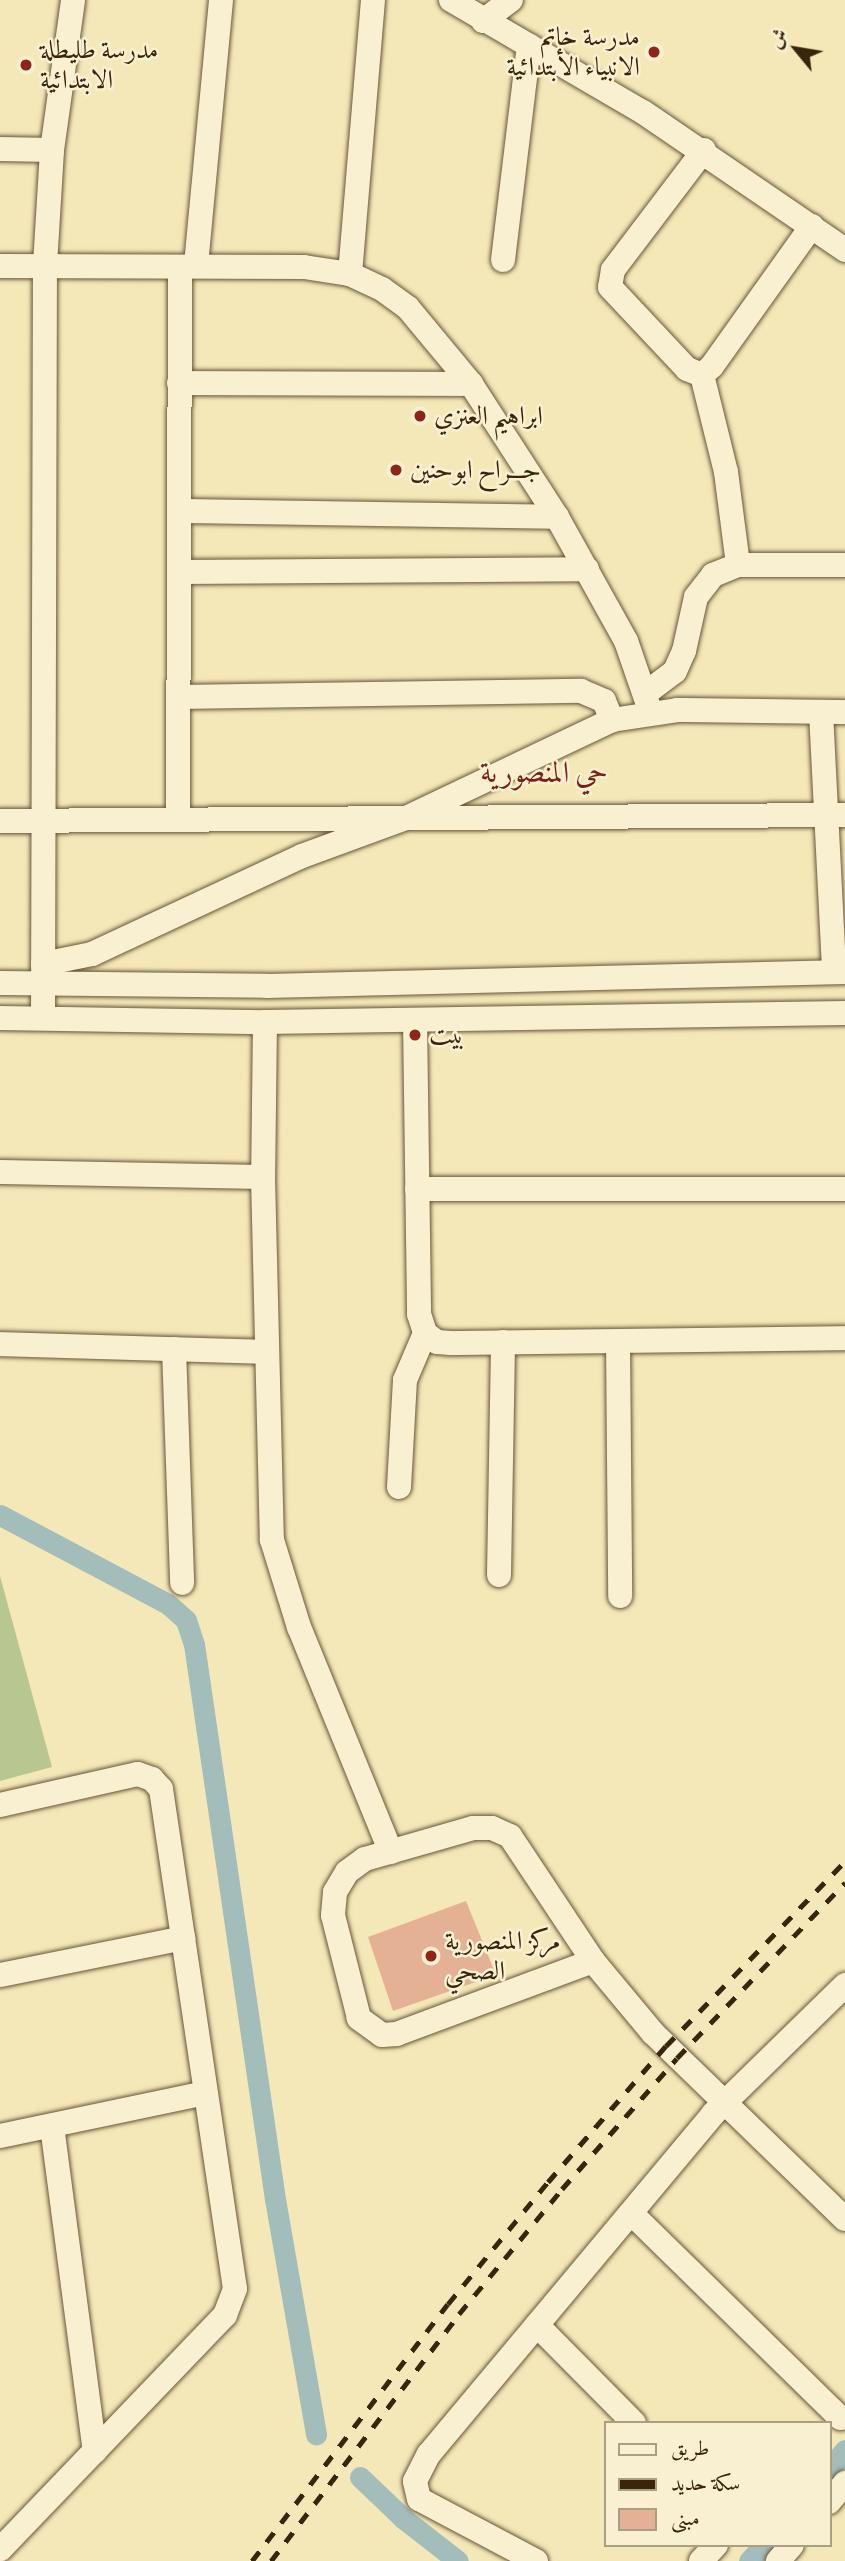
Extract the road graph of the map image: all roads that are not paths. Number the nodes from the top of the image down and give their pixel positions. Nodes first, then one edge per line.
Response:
1 (73, 0) edge
2 (221, 0) edge
3 (373, 0) edge
4 (451, 0) edge
5 (511, 0) edge
6 (483, 21) junction
7 (529, 46) junction
8 (0, 149) edge
9 (52, 150) junction
10 (704, 150) junction
11 (812, 226) junction
12 (845, 250) edge
13 (503, 260) dead end
14 (45, 265) junction
15 (0, 266) edge
16 (188, 266) junction
17 (350, 274) junction
18 (702, 375) junction
19 (179, 383) junction
20 (471, 384) junction
21 (181, 511) junction
22 (557, 517) junction
23 (738, 565) junction
24 (845, 565) edge
25 (587, 569) junction
26 (180, 572) junction
27 (179, 697) junction
28 (649, 703) junction
29 (833, 712) edge
30 (612, 720) junction
31 (836, 815) edge
32 (406, 818) junction
33 (178, 820) junction
34 (0, 821) edge
35 (45, 821) junction
36 (840, 972) edge
37 (43, 973) junction
38 (0, 983) edge
39 (845, 1013) edge
40 (0, 1018) edge
41 (43, 1018) junction
42 (415, 1020) junction
43 (265, 1022) junction
44 (0, 1172) edge
45 (263, 1177) junction
46 (417, 1189) junction
47 (845, 1189) edge
48 (425, 1333) junction
49 (845, 1338) edge
50 (503, 1342) junction
51 (618, 1342) junction
52 (0, 1344) edge
53 (174, 1349) junction
54 (266, 1352) junction
55 (399, 1487) dead end
56 (499, 1575) dead end
57 (182, 1583) dead end
58 (620, 1596) dead end
59 (0, 1805) edge
60 (391, 1852) junction
61 (183, 1938) junction
62 (593, 1961) junction
63 (0, 1975) edge
64 (840, 1998) edge
65 (206, 2093) junction
66 (726, 2101) junction
67 (52, 2126) junction
68 (0, 2136) edge
69 (631, 2213) junction
70 (845, 2219) edge
71 (537, 2325) junction
72 (838, 2419) edge
73 (632, 2421) edge
74 (94, 2451) junction
75 (845, 2483) edge
76 (831, 2500) edge
77 (714, 2547) edge
78 (790, 2547) edge
79 (0, 2550) edge
80 (536, 2561) edge
81 (701, 2561) edge
82 (778, 2561) edge

1 - 9 street
2 - 16 street
3 - 17 street
4 - 6 street
5 - 6 street
6 - 7 street
7 - 10 street
7 - 13 street
8 - 9 street
9 - 14 street
10 - 11 street
10 - 18 street
11 - 12 street
11 - 18 street
14 - 15 street
14 - 16 street
14 - 35 street
16 - 17 street
16 - 19 street
17 - 20 street
18 - 23 street
19 - 20 street
19 - 21 street
20 - 22 street
21 - 22 street
21 - 26 street
22 - 25 street
23 - 24 street
23 - 28 street
25 - 26 street
25 - 28 street
26 - 27 street
27 - 30 street
27 - 33 street
28 - 29 street
28 - 30 street
29 - 31 street
30 - 32 street
31 - 32 street
31 - 36 street
32 - 33 street
32 - 37 street
33 - 35 street
34 - 35 street
35 - 37 street
36 - 37 street
37 - 38 street
37 - 41 street
39 - 42 street
40 - 41 street
41 - 43 street
42 - 43 street
42 - 46 street
43 - 45 street
44 - 45 street
45 - 54 street
46 - 47 street
46 - 48 street
48 - 50 street
48 - 55 street
49 - 51 street
50 - 51 street
50 - 56 street
51 - 58 street
52 - 53 street
53 - 54 street
53 - 57 street
54 - 60 street
59 - 61 street
60 - 62 street
60 - 62 street
61 - 63 street
61 - 65 street
62 - 66 street
64 - 66 street
65 - 67 street
65 - 74 street
66 - 69 street
66 - 70 street
67 - 68 street
67 - 74 street
69 - 71 street
69 - 72 street
71 - 73 street
71 - 80 street
74 - 79 street
75 - 76 street
77 - 81 street
78 - 82 street

